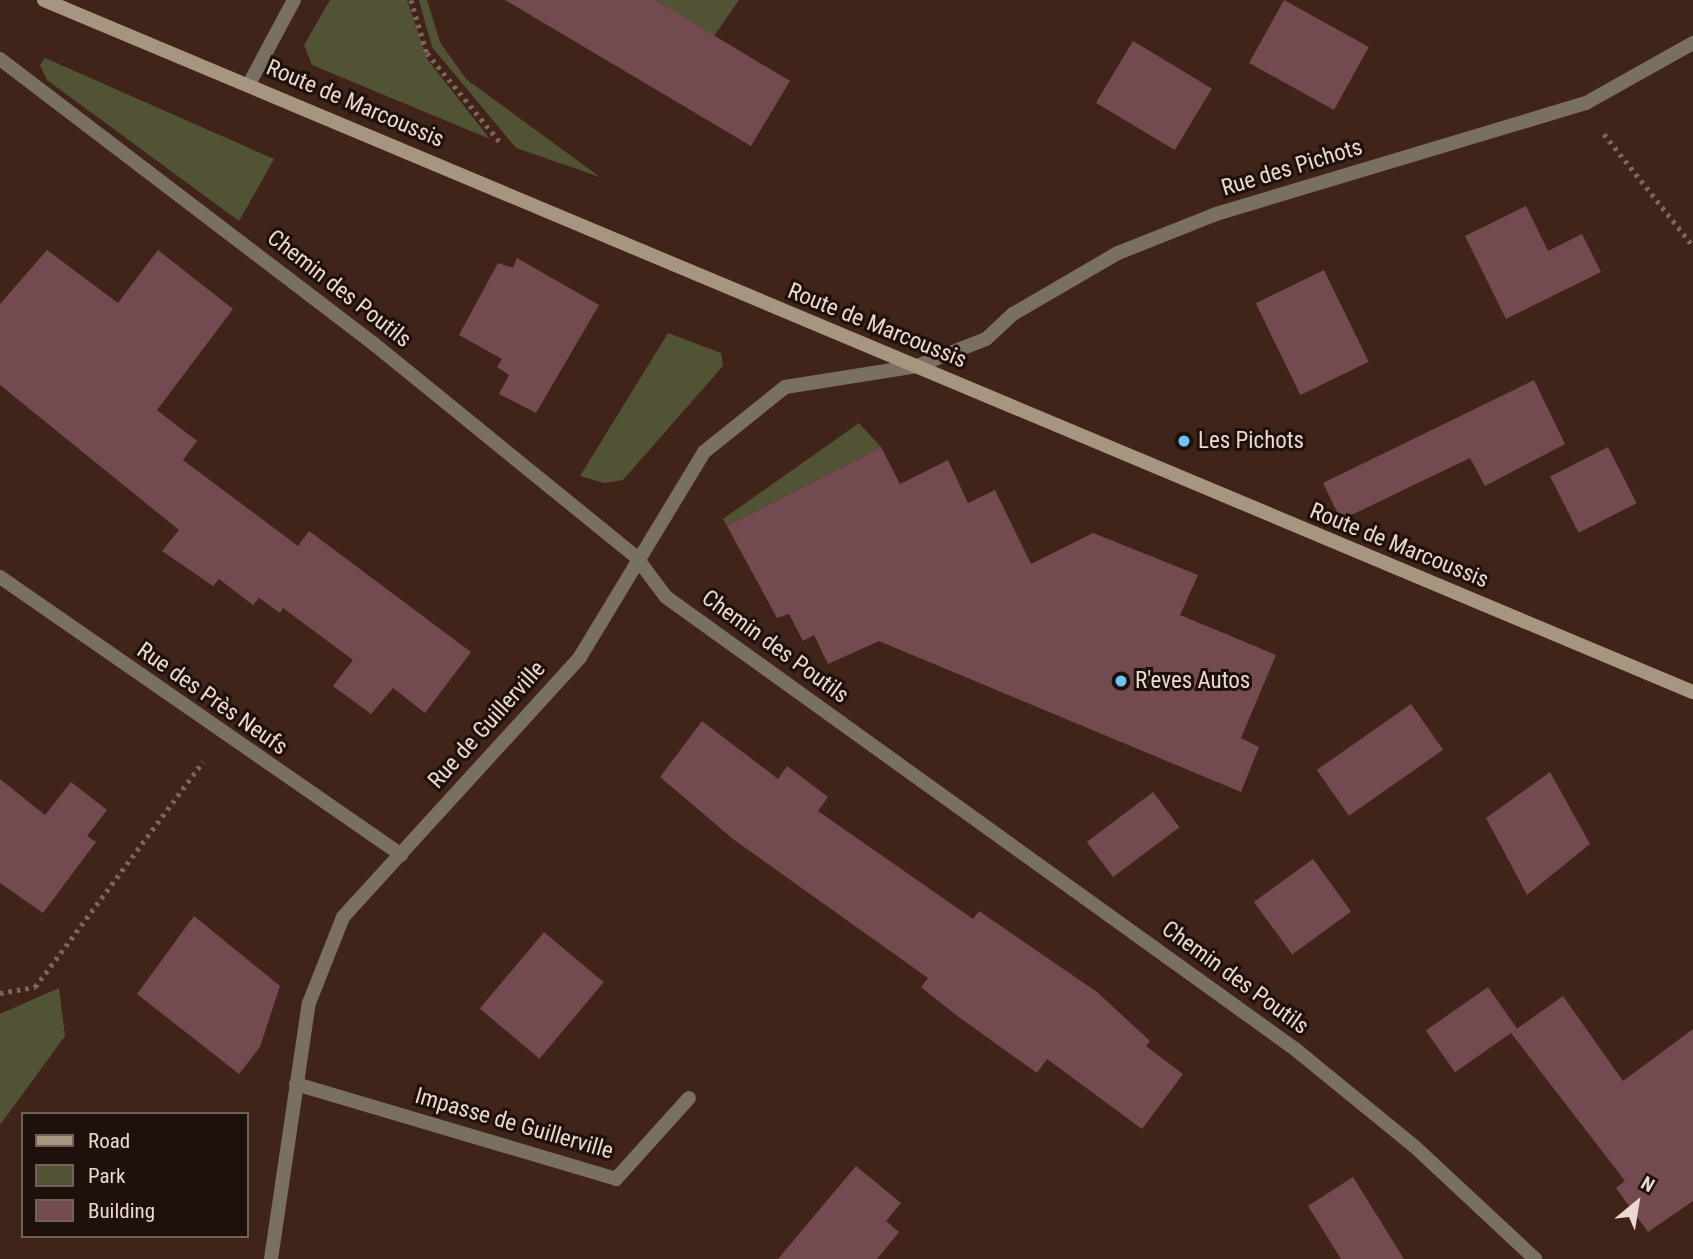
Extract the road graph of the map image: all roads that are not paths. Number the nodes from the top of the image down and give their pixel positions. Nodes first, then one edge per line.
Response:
1 (44, 0) edge
2 (294, 0) edge
3 (1693, 43) edge
4 (0, 59) edge
5 (249, 84) junction
6 (917, 366) junction
7 (636, 557) junction
8 (0, 577) edge
9 (1693, 692) edge
10 (401, 855) junction
11 (296, 1084) junction
12 (690, 1098) dead end
13 (271, 1259) edge
14 (1535, 1259) edge

1 - 5 main road, Route de Marcoussis
2 - 5 street
3 - 6 street, Rue des Pichots
4 - 7 street, Chemin des Poutils
5 - 6 main road, Route de Marcoussis
6 - 7 street, Rue de Guillerville
6 - 9 main road, Route de Marcoussis
7 - 10 street, Rue de Guillerville
7 - 14 street, Chemin des Poutils
8 - 10 street, Rue des Près Neufs
10 - 11 street, Rue de Guillerville
11 - 12 street, Impasse de Guillerville
11 - 13 street, Rue de Guillerville

